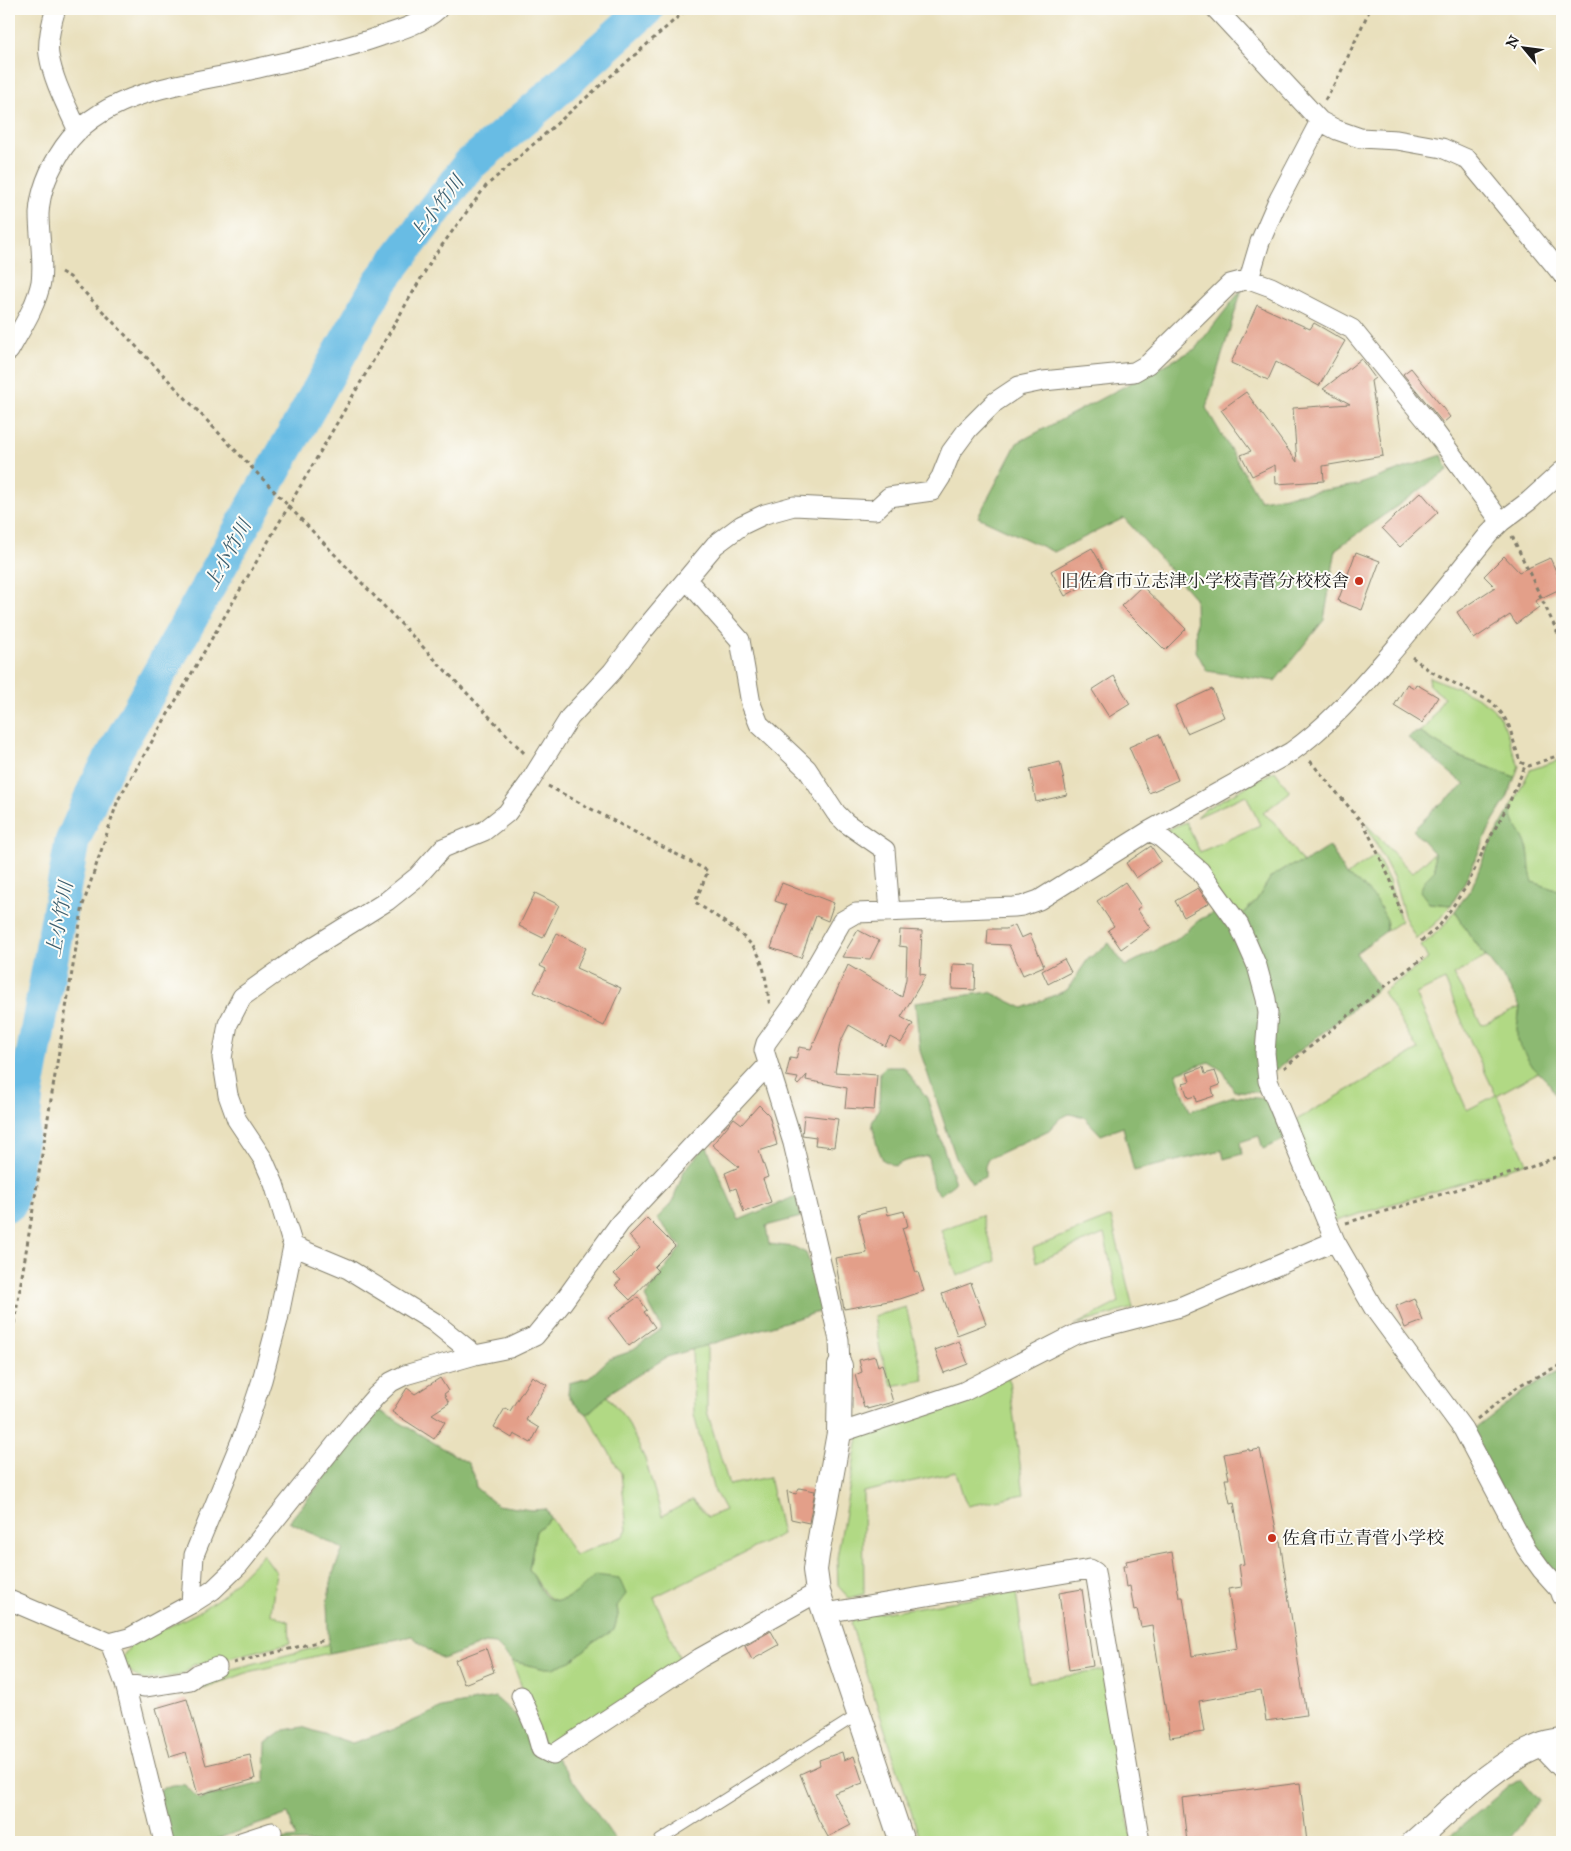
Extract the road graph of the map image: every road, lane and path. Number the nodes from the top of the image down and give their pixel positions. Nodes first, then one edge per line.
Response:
1 (56, 9) edge
2 (438, 9) edge
3 (688, 9) edge
4 (1216, 9) edge
5 (1370, 9) edge
6 (1317, 118) junction
7 (78, 130) junction
8 (42, 261) junction
9 (1562, 274) edge
10 (1249, 279) junction
11 (9, 351) edge
12 (1562, 471) edge
13 (288, 504) junction
14 (1503, 521) junction
15 (687, 580) junction
16 (1562, 642) edge
17 (1398, 646) junction
18 (1298, 747) junction
19 (1562, 754) edge
20 (1525, 766) junction
21 (535, 773) junction
22 (1149, 830) junction
23 (890, 912) junction
24 (1402, 917) dead end
25 (1421, 941) dead end
26 (1423, 958) dead end
27 (774, 1033) junction
28 (768, 1064) junction
29 (1268, 1081) junction
30 (1562, 1154) edge
31 (1332, 1235) junction
32 (293, 1246) junction
33 (9, 1354) edge
34 (475, 1355) junction
35 (1562, 1364) edge
36 (840, 1366) joint
37 (1463, 1430) junction
38 (840, 1433) junction
39 (1562, 1596) edge
40 (9, 1600) edge
41 (821, 1602) junction
42 (191, 1604) junction
43 (325, 1640) dead end
44 (110, 1643) junction
45 (217, 1667) joint
46 (125, 1684) junction
47 (521, 1696) dead end
48 (859, 1714) junction
49 (1551, 1743) edge
50 (1562, 1769) edge
51 (272, 1832) dead end
52 (660, 1840) dead end
53 (164, 1842) edge
54 (241, 1842) edge
55 (902, 1842) edge
56 (1140, 1842) edge
57 (1414, 1842) edge

1 - 7 street
2 - 7 street
3 - 13 path
4 - 6 street
5 - 6 path
6 - 9 street
6 - 10 street
7 - 8 street
8 - 11 street
8 - 13 path
10 - 14 street
10 - 15 street
12 - 14 street
13 - 21 path
13 - 33 path
14 - 16 path
14 - 17 street
15 - 21 street
15 - 23 street
17 - 18 street
17 - 20 path
18 - 22 street
18 - 24 path
19 - 20 path
20 - 25 path
21 - 27 path
21 - 32 street
22 - 23 street
22 - 29 street
23 - 27 street
26 - 29 path
27 - 28 street
28 - 34 street
28 - 36 street
29 - 31 street
30 - 31 path
31 - 37 street
31 - 38 street
32 - 34 street
32 - 42 street
34 - 42 street
35 - 37 path
36 - 38 street
37 - 39 street
38 - 41 street
40 - 44 street
41 - 47 street
41 - 48 street
41 - 56 street
42 - 44 street
43 - 45 path
44 - 46 street
45 - 46 street
46 - 53 street
48 - 52 lane
48 - 55 street
49 - 50 street
49 - 57 street
51 - 54 street

